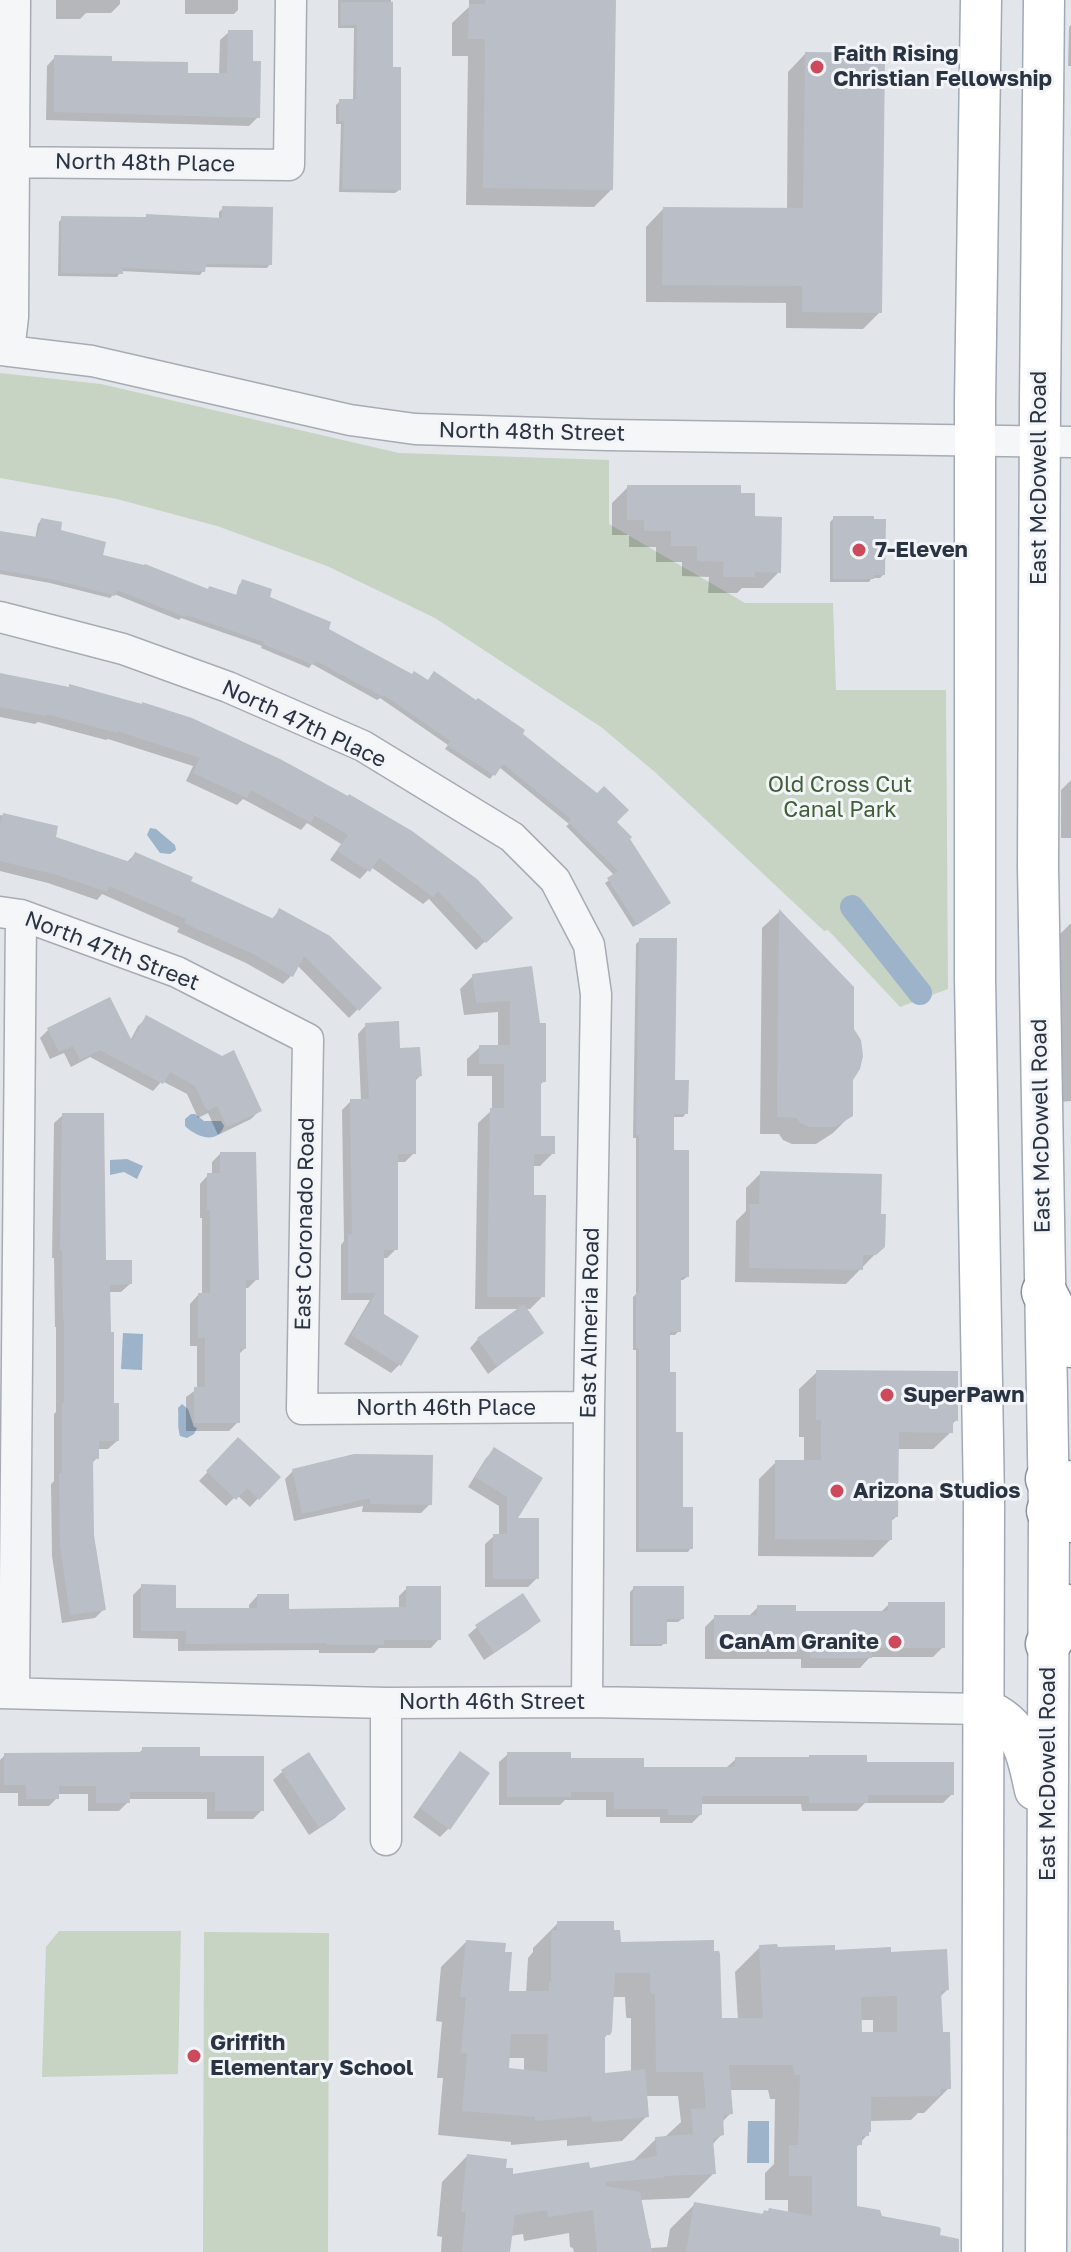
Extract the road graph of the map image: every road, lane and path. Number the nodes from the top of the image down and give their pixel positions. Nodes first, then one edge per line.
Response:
1 (15, 0) edge
2 (291, 0) edge
3 (981, 0) edge
4 (1044, 0) edge
5 (7, 162) edge
6 (4, 351) edge
7 (975, 441) junction
8 (1055, 442) edge
9 (0, 617) edge
10 (1038, 867) junction
11 (976, 868) junction
12 (11, 914) edge
13 (589, 945) joint
14 (308, 1039) joint
15 (1044, 1292) junction
16 (1071, 1345) edge
17 (589, 1407) junction
18 (302, 1409) joint
19 (983, 1486) junction
20 (1060, 1499) edge
21 (1071, 1607) edge
22 (1048, 1644) junction
23 (7, 1693) edge
24 (587, 1702) junction
25 (386, 1703) junction
26 (984, 1709) junction
27 (386, 1840) dead end
28 (1047, 1844) junction
29 (1047, 1892) junction
30 (982, 1900) junction
31 (1047, 2129) junction
32 (982, 2170) junction
33 (982, 2252) edge
34 (1046, 2252) edge

1 - 5 street
2 - 5 street, North 48th Place
3 - 7 main road
4 - 8 main road, East McDowell Road
5 - 6 street
6 - 7 street, North 48th Street
7 - 8 street, North 48th Street
7 - 11 main road
8 - 10 main road, East McDowell Road
9 - 13 street, North 47th Place
10 - 11 main road
10 - 15 main road, East McDowell Road
11 - 19 main road
12 - 14 street, North 47th Street
12 - 23 street
13 - 17 street, East Almeria Road
14 - 18 street, East Coronado Road
15 - 16 highway
15 - 20 main road, East McDowell Road
17 - 18 street, North 46th Place
17 - 24 street, East Almeria Road
19 - 20 main road
19 - 26 main road
20 - 22 main road, East McDowell Road
21 - 22 highway
22 - 28 main road, East McDowell Road
23 - 25 street, North 46th Street
24 - 25 street, North 46th Street
24 - 26 street, North 46th Street
25 - 27 street
26 - 28 main road
26 - 30 main road
28 - 29 main road, East McDowell Road
29 - 30 main road
29 - 31 main road, East McDowell Road
30 - 32 main road
31 - 32 main road
31 - 34 main road, East McDowell Road
32 - 33 main road

